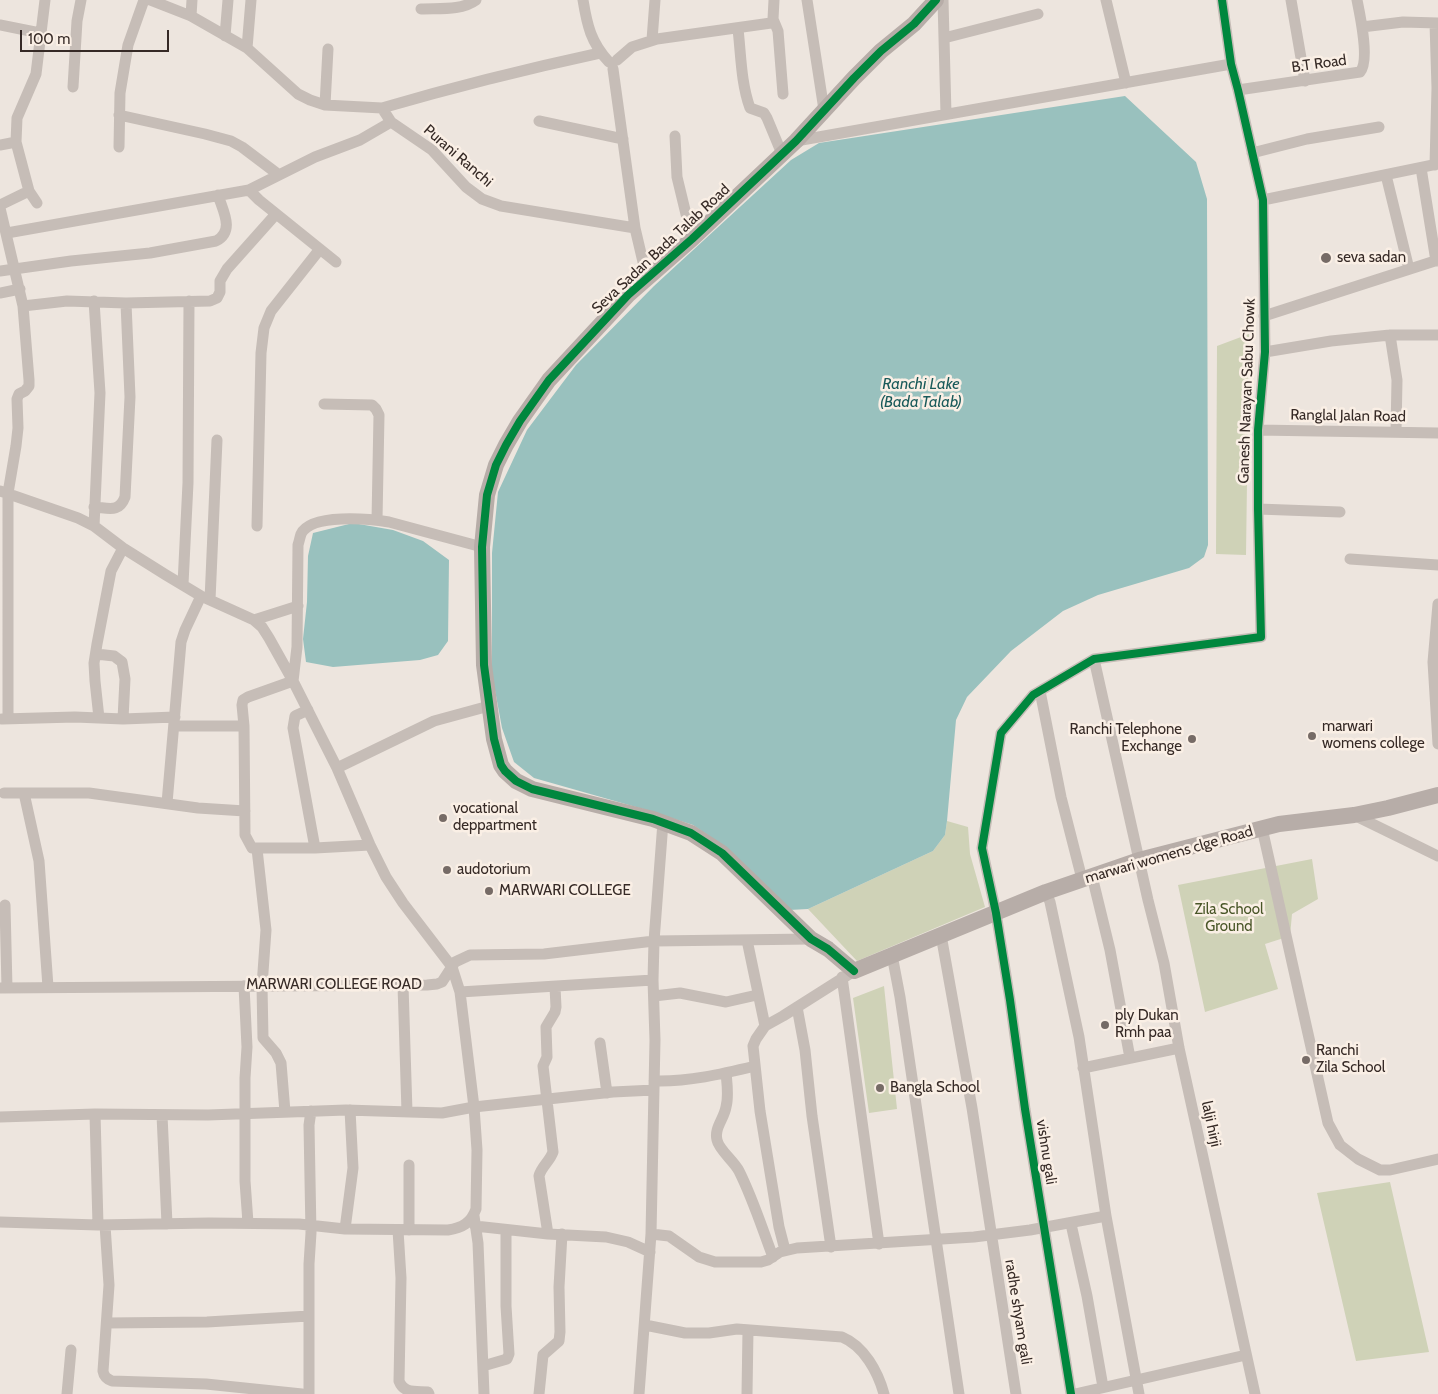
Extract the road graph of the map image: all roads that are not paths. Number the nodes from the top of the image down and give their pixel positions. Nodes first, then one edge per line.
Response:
1 (45, 0) edge
2 (81, 0) edge
3 (150, 0) edge
4 (192, 0) edge
5 (228, 0) edge
6 (251, 0) edge
7 (476, 0) edge
8 (583, 0) edge
9 (655, 0) edge
10 (774, 0) edge
11 (807, 0) edge
12 (936, 0) edge
13 (943, 0) edge
14 (1106, 0) edge
15 (1222, 0) edge
16 (1291, 0) edge
17 (1357, 0) edge
18 (420, 9) dead end
19 (1038, 14) dead end
20 (191, 16) junction
21 (773, 19) junction
22 (1437, 23) edge
23 (0, 25) edge
24 (1362, 27) junction
25 (738, 29) junction
26 (40, 34) junction
27 (225, 36) junction
28 (944, 38) junction
29 (652, 40) junction
30 (247, 48) junction
31 (328, 49) dead end
32 (600, 53) junction
33 (613, 64) junction
34 (1231, 64) junction
35 (1305, 81) junction
36 (1126, 82) junction
37 (73, 87) dead end
38 (1238, 90) junction
39 (783, 94) dead end
40 (325, 106) junction
41 (382, 108) junction
42 (824, 110) junction
43 (946, 114) junction
44 (119, 115) junction
45 (539, 121) dead end
46 (391, 122) junction
47 (1379, 127) dead end
48 (675, 136) dead end
49 (623, 140) junction
50 (796, 141) junction
51 (16, 142) junction
52 (0, 145) edge
53 (119, 147) dead end
54 (1252, 153) junction
55 (782, 154) junction
56 (1436, 164) edge
57 (1421, 168) junction
58 (1386, 174) junction
59 (279, 175) junction
60 (249, 190) junction
61 (29, 191) junction
62 (218, 194) junction
63 (1262, 200) junction
64 (37, 203) dead end
65 (0, 206) edge
66 (276, 214) junction
67 (635, 228) junction
68 (7, 233) junction
69 (692, 239) junction
70 (320, 249) junction
71 (1437, 260) edge
72 (336, 262) dead end
73 (15, 268) junction
74 (1409, 269) junction
75 (0, 271) edge
76 (647, 278) junction
77 (20, 289) junction
78 (0, 293) edge
79 (94, 301) junction
80 (189, 301) junction
81 (126, 303) junction
82 (23, 306) junction
83 (1264, 316) junction
84 (1438, 334) edge
85 (1390, 335) junction
86 (1265, 352) junction
87 (324, 404) dead end
88 (1258, 430) junction
89 (1396, 431) junction
90 (1438, 433) edge
91 (217, 440) dead end
92 (4, 492) edge
93 (94, 507) junction
94 (1258, 509) junction
95 (1340, 512) dead end
96 (377, 520) junction
97 (94, 526) junction
98 (257, 526) dead end
99 (482, 547) junction
100 (123, 548) junction
101 (1350, 559) dead end
102 (1438, 565) edge
103 (183, 584) junction
104 (205, 598) junction
105 (1438, 604) edge
106 (298, 606) junction
107 (254, 620) junction
108 (96, 654) junction
109 (1094, 659) junction
110 (293, 681) junction
111 (1040, 691) junction
112 (489, 706) junction
113 (308, 710) junction
114 (99, 718) junction
115 (4, 719) edge
116 (123, 719) junction
117 (175, 722) junction
118 (244, 726) junction
119 (1438, 744) edge
120 (337, 768) junction
121 (4, 793) dead end
122 (24, 793) junction
123 (1438, 795) edge
124 (167, 803) junction
125 (245, 812) junction
126 (1354, 815) junction
127 (663, 822) junction
128 (1262, 828) junction
129 (370, 845) junction
130 (315, 848) junction
131 (257, 849) junction
132 (1438, 856) edge
133 (1139, 860) junction
134 (1087, 878) junction
135 (1046, 892) junction
136 (5, 905) dead end
137 (996, 913) junction
138 (941, 935) junction
139 (812, 939) junction
140 (747, 940) junction
141 (654, 941) junction
142 (892, 955) junction
143 (452, 967) junction
144 (848, 974) junction
145 (653, 980) junction
146 (403, 985) junction
147 (244, 986) junction
148 (262, 986) junction
149 (555, 987) junction
150 (4, 988) edge
151 (48, 988) junction
152 (460, 992) junction
153 (757, 995) junction
154 (654, 996) junction
155 (797, 1007) junction
156 (765, 1026) junction
157 (600, 1043) dead end
158 (1179, 1048) junction
159 (1130, 1058) junction
160 (755, 1066) junction
161 (1083, 1068) junction
162 (726, 1073) junction
163 (654, 1085) junction
164 (607, 1093) junction
165 (547, 1099) junction
166 (474, 1107) junction
167 (350, 1110) junction
168 (311, 1111) junction
169 (285, 1112) junction
170 (407, 1112) junction
171 (95, 1114) junction
172 (244, 1114) junction
173 (162, 1115) junction
174 (0, 1117) edge
175 (1438, 1159) edge
176 (409, 1165) dead end
177 (1106, 1216) junction
178 (474, 1221) junction
179 (0, 1222) edge
180 (248, 1223) junction
181 (167, 1224) junction
182 (1071, 1224) junction
183 (102, 1225) junction
184 (311, 1226) junction
185 (1044, 1228) junction
186 (345, 1229) junction
187 (404, 1230) junction
188 (506, 1231) junction
189 (548, 1234) junction
190 (562, 1234) junction
191 (651, 1234) junction
192 (990, 1236) junction
193 (937, 1239) junction
194 (879, 1244) junction
195 (830, 1247) junction
196 (785, 1250) junction
197 (650, 1252) junction
198 (773, 1257) junction
199 (309, 1316) junction
200 (107, 1323) junction
201 (645, 1325) junction
202 (748, 1330) junction
203 (71, 1350) dead end
204 (1246, 1355) junction
205 (483, 1366) junction
206 (1135, 1379) junction
207 (1103, 1387) junction
208 (67, 1394) edge
209 (302, 1394) edge
210 (309, 1394) edge
211 (429, 1394) edge
212 (484, 1394) edge
213 (539, 1394) edge
214 (639, 1394) edge
215 (747, 1394) edge
216 (884, 1394) edge
217 (959, 1394) edge
218 (1016, 1394) edge
219 (1073, 1394) edge
220 (1139, 1394) edge
221 (1254, 1394) edge

1 - 26 street
2 - 37 street
3 - 20 street
3 - 44 street
4 - 20 street
5 - 27 street
6 - 30 street
7 - 18 street
8 - 32 street
9 - 29 street
10 - 21 street
11 - 42 street
12 - 42 street, Seva Sadan Bada Talab Road
13 - 28 street
14 - 36 street
15 - 34 street, Ganesh Narayan Sabu Chowk
16 - 35 street
17 - 24 street, B.T Road
19 - 28 street
20 - 27 street
21 - 25 street
21 - 39 street
22 - 24 street
22 - 56 street
23 - 26 street
24 - 35 street, B.T Road
25 - 29 street
25 - 55 street
26 - 51 street
27 - 30 street
28 - 43 street
29 - 33 street
30 - 40 street
31 - 40 street
32 - 33 street
32 - 41 street
33 - 49 street
34 - 36 street
34 - 38 street, Ganesh Narayan Sabu Chowk
35 - 38 street, B.T Road
36 - 43 street
38 - 54 street, Ganesh Narayan Sabu Chowk
40 - 41 street
41 - 46 street, Purani Ranchi
42 - 50 street, Seva Sadan Bada Talab Road
43 - 50 street
44 - 53 street
44 - 59 street
45 - 49 street
46 - 59 street
46 - 67 street, Purani Ranchi
47 - 54 street
48 - 69 street
49 - 67 street
50 - 55 street, Seva Sadan Bada Talab Road
51 - 52 street
51 - 61 street
54 - 63 street, Ganesh Narayan Sabu Chowk
55 - 69 street, Seva Sadan Bada Talab Road
56 - 57 street
57 - 58 street
57 - 71 street
58 - 63 street
58 - 74 street
59 - 60 street
60 - 62 street
60 - 66 street
61 - 64 street
61 - 65 street
62 - 68 street
62 - 73 street
63 - 83 street, Ganesh Narayan Sabu Chowk
65 - 68 street
66 - 70 street
66 - 80 street
67 - 76 street
68 - 73 street
69 - 76 street, Seva Sadan Bada Talab Road
70 - 72 street
70 - 98 street
71 - 74 street
73 - 75 street
73 - 77 street
74 - 83 street
76 - 99 street, Seva Sadan Bada Talab Road
77 - 78 street
77 - 82 street
79 - 81 street
79 - 82 street
79 - 93 street
80 - 81 street
80 - 103 street
81 - 93 street
82 - 92 street
83 - 86 street, Ganesh Narayan Sabu Chowk
84 - 85 street
85 - 86 street
85 - 89 street
86 - 88 street, Ganesh Narayan Sabu Chowk
87 - 96 street
88 - 89 street, Ranglal Jalan Road
88 - 94 street, Ganesh Narayan Sabu Chowk
89 - 90 street, Ranglal Jalan Road
91 - 104 street
92 - 97 street
92 - 115 street
93 - 97 street
94 - 95 street
94 - 109 street, Ganesh Narayan Sabu Chowk
96 - 99 street
96 - 106 street
97 - 100 street
99 - 112 street, Seva Sadan Bada Talab Road
100 - 103 street
100 - 108 street
101 - 102 street
103 - 104 street
104 - 107 street
104 - 117 street
105 - 119 street
106 - 107 street
106 - 110 street
107 - 110 street
108 - 114 street
108 - 116 street
109 - 111 street, vishnu gali
109 - 133 street, lalji hirji
110 - 113 street
110 - 118 street
111 - 134 street
111 - 137 street, vishnu gali
112 - 120 street
112 - 127 street, Seva Sadan Bada Talab Road
113 - 120 street
113 - 130 street
114 - 115 street
114 - 116 street
116 - 117 street
117 - 118 street
117 - 124 street
118 - 125 street
120 - 129 street
121 - 122 street
122 - 124 street
122 - 151 street
123 - 126 street, marwari womens clge Road
124 - 125 street
125 - 131 street
126 - 128 street, marwari womens clge Road
126 - 132 street
127 - 139 street, Seva Sadan Bada Talab Road
127 - 141 street
128 - 133 street, marwari womens clge Road
128 - 175 street
129 - 130 street
129 - 143 street
130 - 131 street
131 - 148 street
133 - 134 street, marwari womens clge Road
133 - 158 street, lalji hirji
134 - 135 street, marwari womens clge Road
134 - 159 street
135 - 137 street, marwari womens clge Road
135 - 161 street
136 - 150 street
137 - 138 street, marwari womens clge Road
137 - 185 street, vishnu gali
138 - 142 street, marwari womens clge Road
138 - 192 street, radhe shyam gali
139 - 140 street, MARWARI COLLEGE ROAD
139 - 144 street
140 - 141 street, MARWARI COLLEGE ROAD
140 - 153 street
141 - 143 street, MARWARI COLLEGE ROAD
141 - 145 street
142 - 144 street, marwari womens clge Road
142 - 193 street
143 - 146 street, MARWARI COLLEGE ROAD
143 - 152 street
144 - 155 street
144 - 194 street
145 - 149 street
145 - 154 street
146 - 148 street, MARWARI COLLEGE ROAD
146 - 170 street
147 - 148 street, MARWARI COLLEGE ROAD
147 - 151 street, MARWARI COLLEGE ROAD
147 - 172 street
148 - 169 street
149 - 152 street
149 - 165 street
150 - 151 street, MARWARI COLLEGE ROAD
152 - 166 street
153 - 154 street
153 - 156 street
154 - 163 street
155 - 156 street
155 - 195 street
156 - 160 street
157 - 164 street
158 - 159 street
158 - 204 street, lalji hirji
159 - 161 street
160 - 162 street
160 - 196 street
161 - 177 street
162 - 163 street
162 - 198 street
163 - 164 street
163 - 191 street
164 - 165 street
165 - 166 street
165 - 189 street
166 - 170 street
166 - 178 street
167 - 168 street
167 - 170 street
167 - 186 street
168 - 169 street
168 - 184 street
169 - 172 street
171 - 173 street
171 - 174 street
171 - 183 street
172 - 173 street
172 - 180 street
173 - 181 street
176 - 187 street
177 - 182 street
177 - 206 street
178 - 187 street
178 - 188 street
178 - 205 street
179 - 183 street
180 - 181 street
180 - 184 street
181 - 183 street
182 - 185 street
182 - 207 street
183 - 200 street
184 - 186 street
184 - 199 street
185 - 192 street
185 - 219 street, vishnu gali
186 - 187 street
187 - 211 street
188 - 189 street
188 - 205 street
189 - 190 street
190 - 197 street
190 - 213 street
191 - 197 street
191 - 198 street
192 - 193 street
192 - 218 street, radhe shyam gali
193 - 194 street
193 - 217 street
194 - 195 street
195 - 196 street
196 - 198 street
197 - 201 street
199 - 200 street
199 - 210 street
200 - 209 street
201 - 202 street
201 - 214 street
202 - 215 street
202 - 216 street
203 - 208 street
204 - 206 street
204 - 221 street, lalji hirji
205 - 212 street
206 - 207 street
206 - 220 street
207 - 219 street

